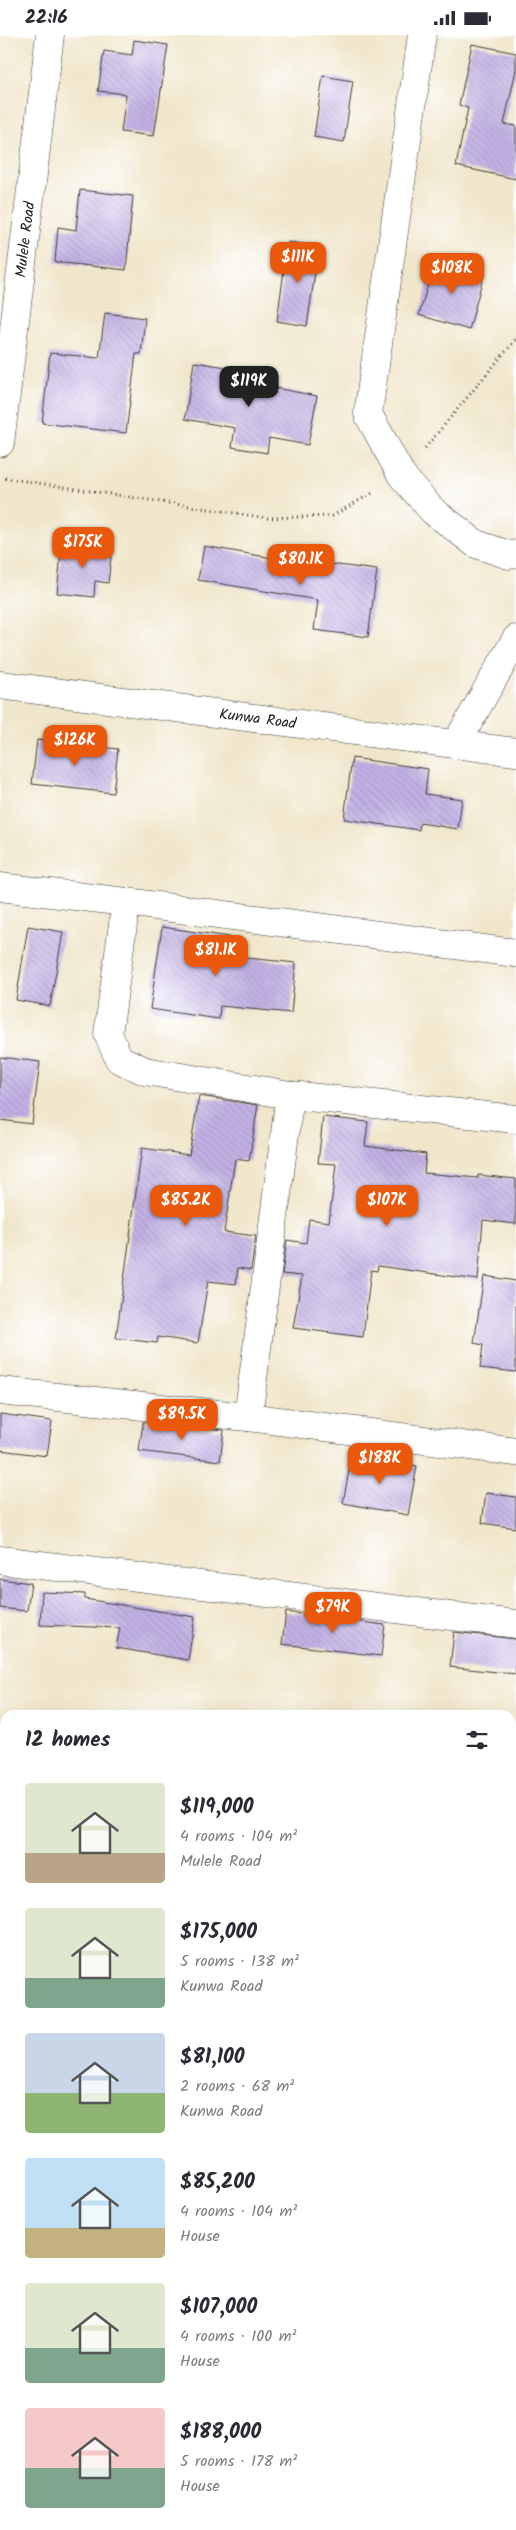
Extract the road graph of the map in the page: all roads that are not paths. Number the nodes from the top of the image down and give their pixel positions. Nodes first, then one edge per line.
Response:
1 (50, 35) edge
2 (422, 35) edge
3 (0, 443) edge
4 (516, 554) edge
5 (516, 639) edge
6 (0, 685) edge
7 (456, 744) junction
8 (516, 752) edge
9 (0, 887) edge
10 (126, 902) junction
11 (516, 953) edge
12 (290, 1095) junction
13 (516, 1119) edge
14 (0, 1391) edge
15 (248, 1417) junction
16 (516, 1452) edge
17 (0, 1560) edge
18 (516, 1624) edge

1 - 3 street, Mulele Road
2 - 4 street
5 - 7 street
6 - 7 street, Kunwa Road
7 - 8 street, Kunwa Road
9 - 10 street
10 - 11 street
10 - 12 street
12 - 13 street
12 - 15 street
14 - 15 street
15 - 16 street
17 - 18 street

